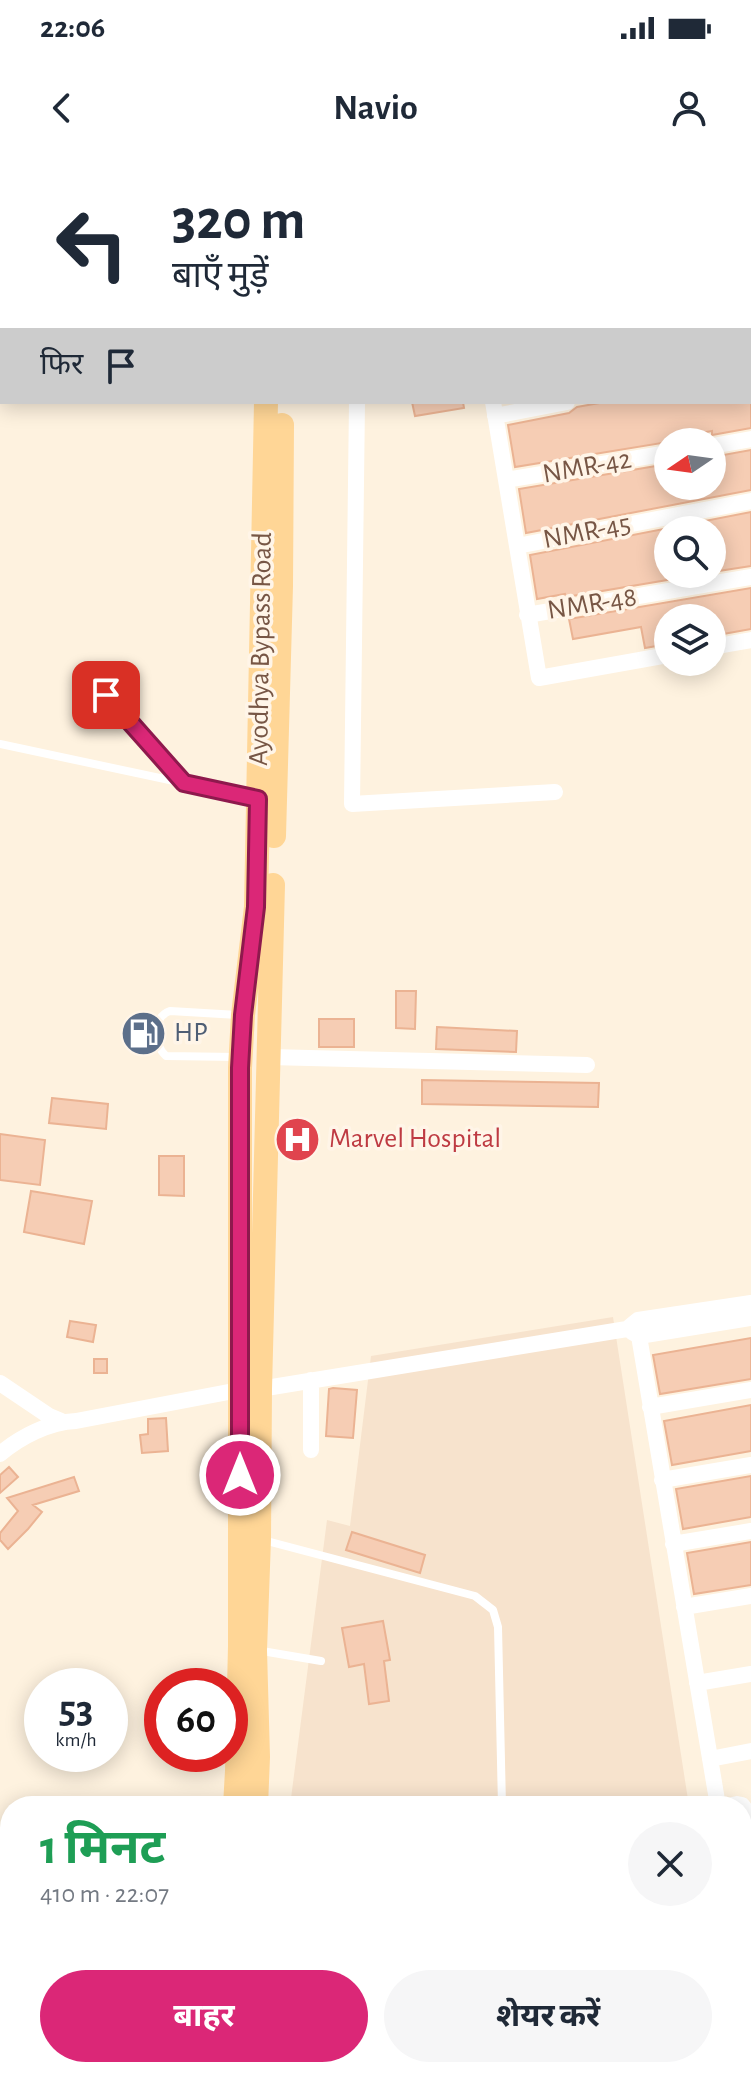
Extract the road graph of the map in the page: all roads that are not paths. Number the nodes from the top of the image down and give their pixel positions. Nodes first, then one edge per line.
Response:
1 (266, 404) edge
2 (282, 404) edge
3 (357, 404) edge
4 (546, 404) edge
5 (494, 409) edge
6 (751, 439) edge
7 (726, 443) edge
8 (654, 455) edge
9 (506, 480) junction
10 (751, 501) edge
11 (517, 546) junction
12 (751, 577) edge
13 (527, 615) junction
14 (751, 640) edge
15 (726, 644) edge
16 (654, 657) edge
17 (87, 673) dead end
18 (0, 744) edge
19 (184, 783) junction
20 (555, 792) dead end
21 (258, 799) junction
22 (243, 1015) junction
23 (270, 1016) junction
24 (241, 1057) junction
25 (269, 1057) junction
26 (587, 1065) dead end
27 (751, 1303) edge
28 (751, 1318) edge
29 (633, 1333) junction
30 (311, 1380) junction
31 (0, 1383) edge
32 (250, 1389) junction
33 (751, 1390) edge
34 (650, 1407) junction
35 (61, 1421) junction
36 (311, 1450) dead end
37 (0, 1454) edge
38 (751, 1465) edge
39 (662, 1480) junction
40 (751, 1531) edge
41 (259, 1539) junction
42 (673, 1544) junction
43 (751, 1596) edge
44 (684, 1607) junction
45 (255, 1650) junction
46 (321, 1661) dead end
47 (751, 1674) edge
48 (697, 1683) junction
49 (751, 1751) edge
50 (710, 1759) junction
51 (236, 1796) edge
52 (256, 1796) edge
53 (502, 1796) edge
54 (716, 1796) edge

1 - 21 main road, Ayodhya Bypass Road
2 - 23 main road, Ayodhya Bypass Road
3 - 20 street
4 - 5 street
5 - 9 street
6 - 7 street
8 - 9 street, NMR-42
9 - 11 street
10 - 11 street, NMR-45
11 - 13 street
12 - 13 street, NMR-48
13 - 16 street
14 - 15 street
17 - 19 lane
18 - 19 lane
19 - 21 lane
21 - 22 main road, Ayodhya Bypass Road
22 - 23 main road
22 - 24 main road, Ayodhya Bypass Road
22 - 24 lane
23 - 25 main road, Ayodhya Bypass Road
24 - 25 main road
24 - 32 main road, Ayodhya Bypass Road
25 - 26 street
25 - 32 main road, Ayodhya Bypass Road
27 - 29 street
28 - 29 street
29 - 30 street
29 - 34 street
30 - 32 street
30 - 36 street
31 - 35 street
32 - 35 street
32 - 41 main road, Ayodhya Bypass Road
32 - 51 main road, Ayodhya Bypass Road
33 - 34 street
34 - 39 street
35 - 37 street
38 - 39 street
39 - 42 street
40 - 42 street
41 - 45 main road, Ayodhya Bypass Road
41 - 53 lane
42 - 44 street
43 - 44 street
44 - 48 street
45 - 46 lane
45 - 52 main road, Ayodhya Bypass Road
47 - 48 street
48 - 50 street
49 - 50 street
50 - 54 street

